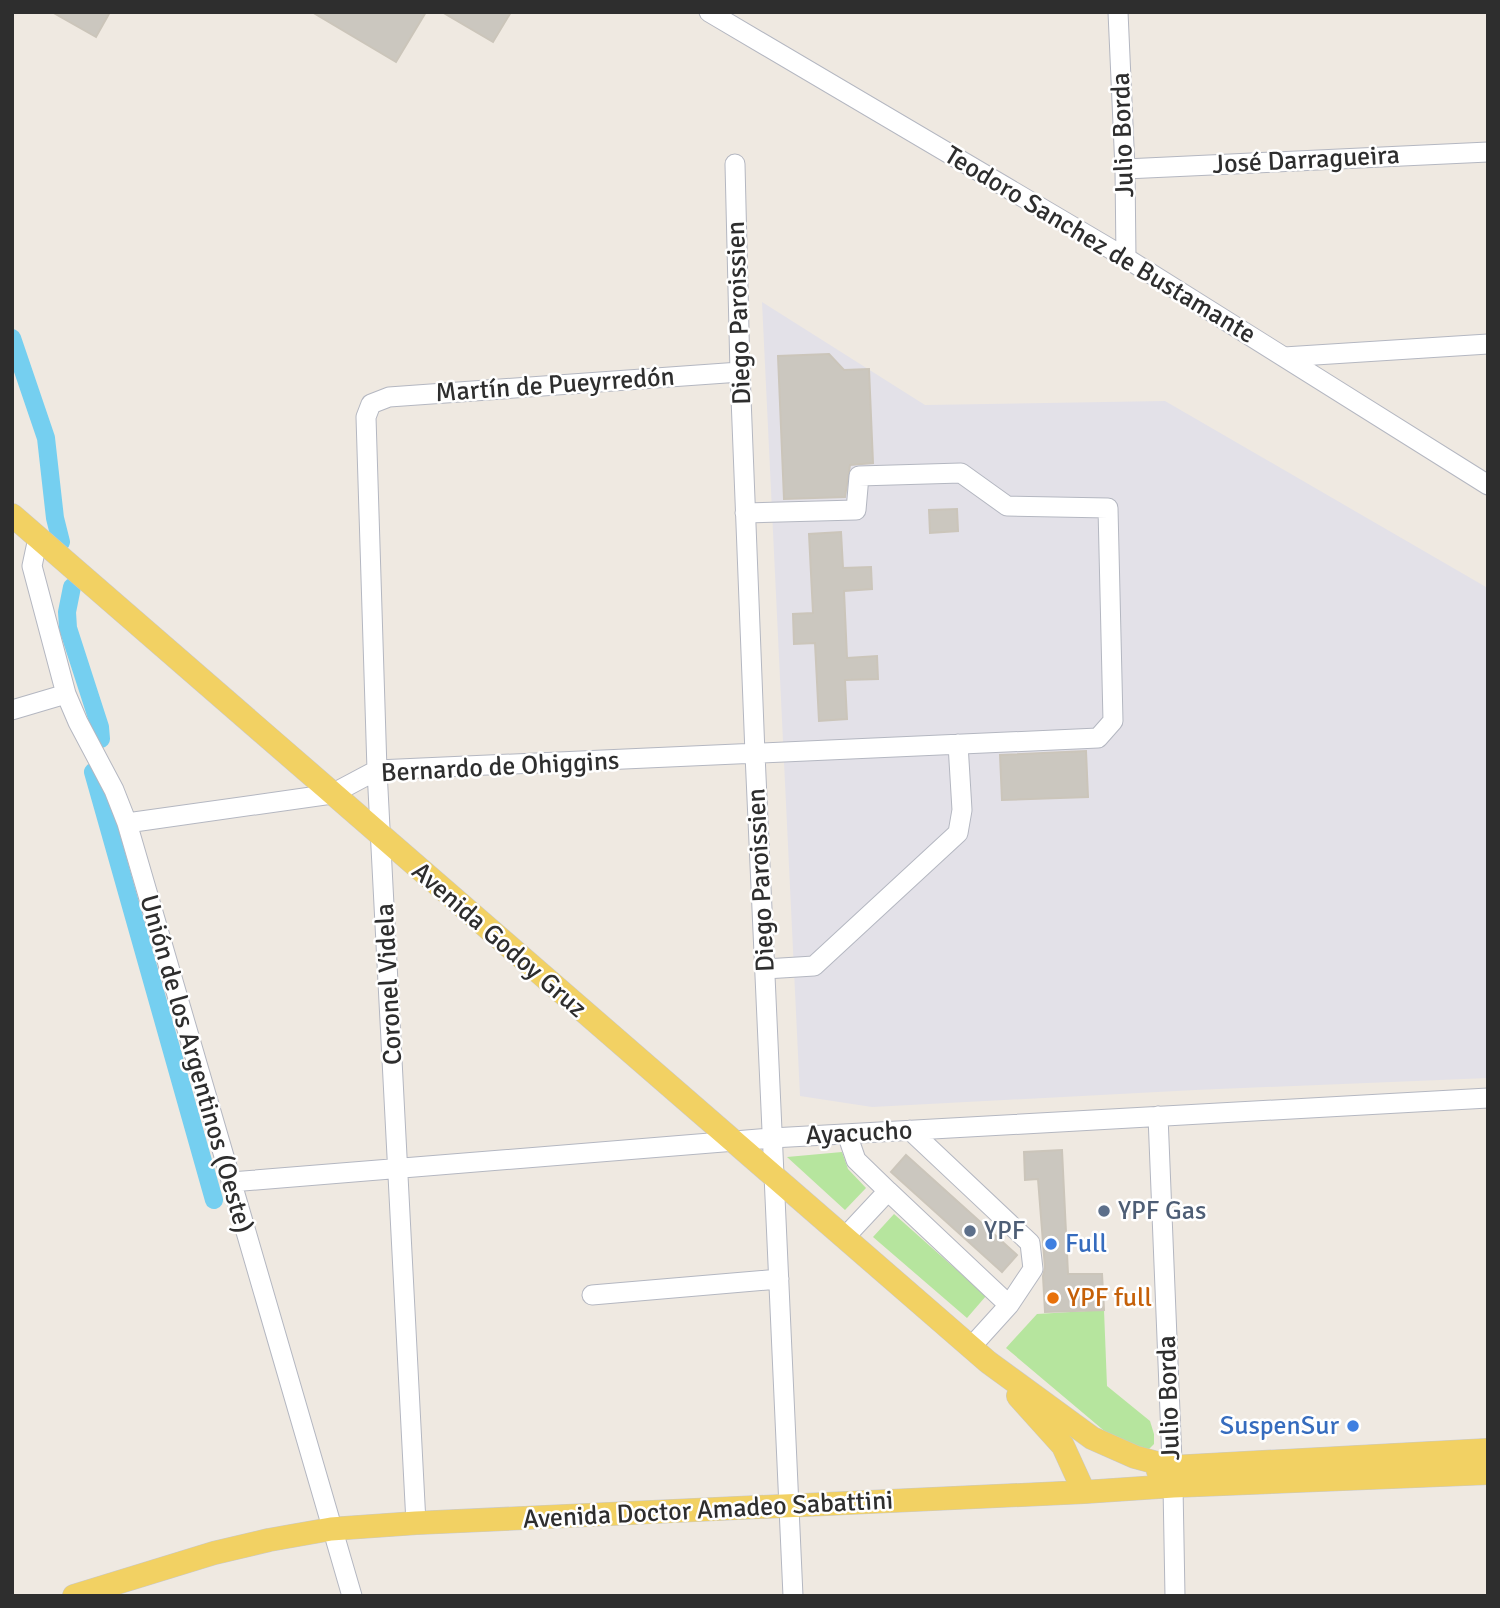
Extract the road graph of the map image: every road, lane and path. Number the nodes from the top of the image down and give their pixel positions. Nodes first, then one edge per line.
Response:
1 (709, 12) edge
2 (1118, 12) edge
3 (736, 21) edge
4 (1488, 152) edge
5 (735, 164) dead end
6 (1125, 169) junction
7 (1126, 258) junction
8 (1488, 344) edge
9 (1284, 357) junction
10 (740, 372) junction
11 (371, 404) joint
12 (1488, 485) edge
13 (746, 513) junction
14 (12, 515) edge
15 (38, 538) junction
16 (66, 694) junction
17 (12, 710) edge
18 (958, 744) junction
19 (755, 754) junction
20 (377, 769) junction
21 (332, 794) junction
22 (127, 824) junction
23 (382, 838) junction
24 (765, 969) junction
25 (1488, 1098) edge
26 (1158, 1116) junction
27 (910, 1130) junction
28 (847, 1134) junction
29 (772, 1138) junction
30 (732, 1141) junction
31 (399, 1167) junction
32 (775, 1177) junction
33 (231, 1182) junction
34 (888, 1191) junction
35 (845, 1237) junction
36 (779, 1279) junction
37 (592, 1295) dead end
38 (1009, 1305) junction
39 (980, 1355) junction
40 (1488, 1450) edge
41 (1488, 1473) edge
42 (1173, 1476) junction
43 (1084, 1492) junction
44 (789, 1507) junction
45 (416, 1523) junction
46 (331, 1529) junction
47 (74, 1596) edge
48 (352, 1596) edge
49 (793, 1596) edge
50 (1175, 1596) edge

1 - 3 street, Teodoro Sanchez de Bustamante
2 - 6 street, Julio Borda
3 - 7 street, Teodoro Sanchez de Bustamante
4 - 6 street, José Darragueira
5 - 10 street, Diego Paroissien
6 - 7 street, Julio Borda
7 - 9 street, Teodoro Sanchez de Bustamante
8 - 9 street
9 - 12 street, Teodoro Sanchez de Bustamante
10 - 11 street, Martín de Pueyrredón
10 - 13 street, Diego Paroissien
11 - 20 street, Coronel Videla
13 - 18 street, Bernardo de Ohiggins
13 - 19 street, Diego Paroissien
14 - 15 main road, Avenida Godoy Gruz
15 - 16 street, Unión de los Argentinos (Oeste)
15 - 21 main road, Avenida Godoy Gruz
16 - 17 street
16 - 22 street, Unión de los Argentinos (Oeste)
18 - 19 street, Bernardo de Ohiggins
18 - 24 street
19 - 20 street, Bernardo de Ohiggins
19 - 24 street, Diego Paroissien
20 - 21 street, Bernardo de Ohiggins
20 - 23 street, Coronel Videla
21 - 22 street, Bernardo de Ohiggins
21 - 23 main road, Avenida Godoy Gruz
22 - 33 street, Unión de los Argentinos (Oeste)
23 - 30 main road, Avenida Godoy Gruz
23 - 31 street, Coronel Videla
24 - 29 street, Diego Paroissien
25 - 26 street, Ayacucho
26 - 27 street, Ayacucho
26 - 42 street, Julio Borda
27 - 28 street, Ayacucho
27 - 38 street
28 - 29 street, Ayacucho
28 - 34 street
29 - 30 street, Ayacucho
29 - 32 street, Diego Paroissien
30 - 31 street, Ayacucho
30 - 32 main road, Avenida Godoy Gruz
31 - 33 street, Ayacucho
31 - 45 street, Coronel Videla
32 - 35 main road, Avenida Godoy Gruz
32 - 36 street, Diego Paroissien
33 - 46 street, Unión de los Argentinos (Oeste)
34 - 35 street
34 - 38 street
35 - 39 main road, Avenida Godoy Gruz
36 - 37 street
36 - 44 street, Diego Paroissien
38 - 39 street
39 - 42 main road, Avenida Godoy Gruz
39 - 43 main road, Avenida Godoy Gruz
40 - 42 main road, Avenida Doctor Amadeo Sabattini
41 - 42 main road, Avenida Doctor Amadeo Sabattini
42 - 43 main road, Avenida Doctor Amadeo Sabattini
42 - 50 street, Julio Borda
43 - 44 main road, Avenida Doctor Amadeo Sabattini
44 - 45 main road, Avenida Doctor Amadeo Sabattini
44 - 49 street, Diego Paroissien
45 - 46 main road, Avenida Doctor Amadeo Sabattini
46 - 47 main road, Avenida Doctor Amadeo Sabattini
46 - 48 street, Unión de los Argentinos (Oeste)

